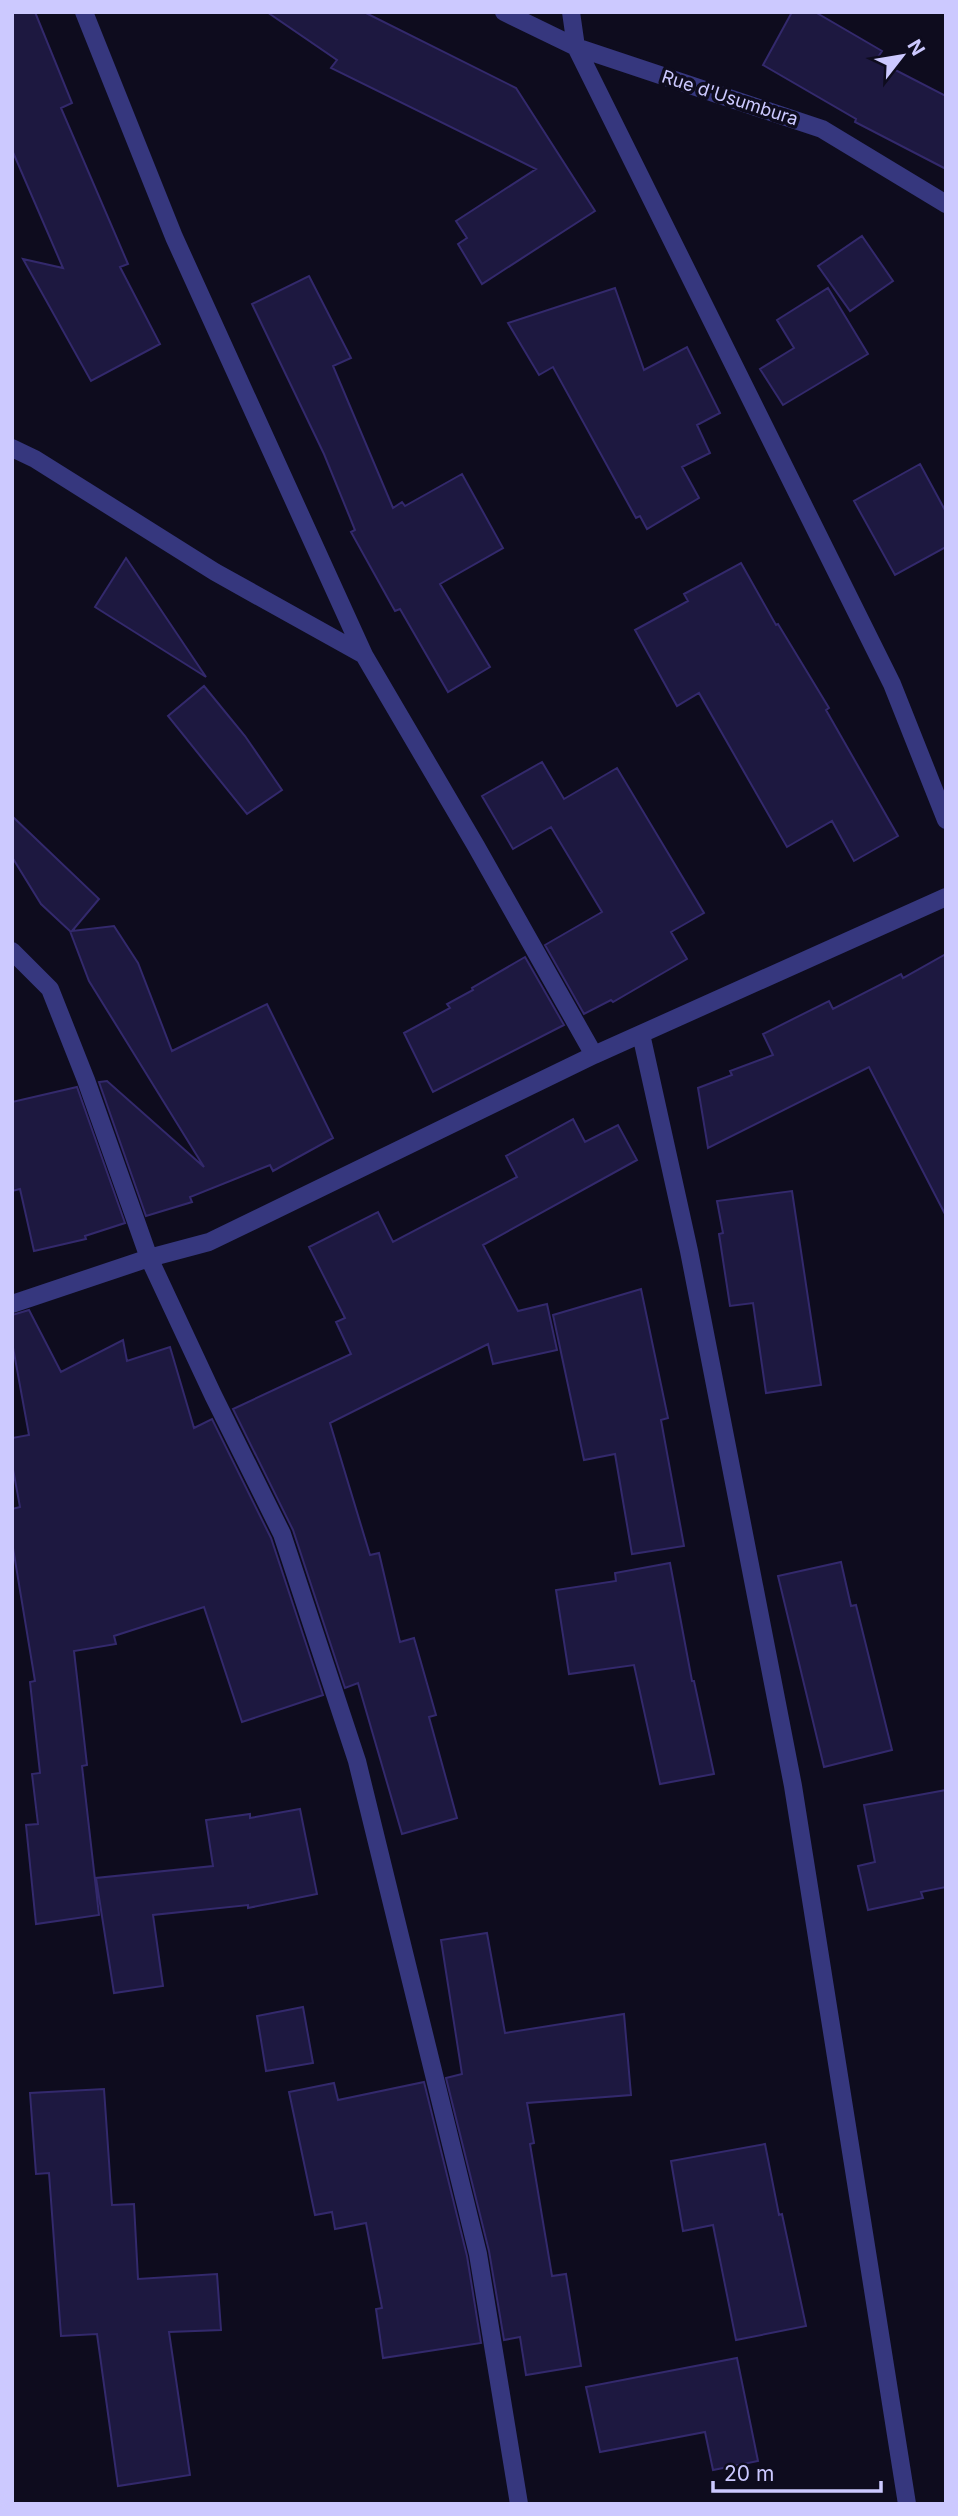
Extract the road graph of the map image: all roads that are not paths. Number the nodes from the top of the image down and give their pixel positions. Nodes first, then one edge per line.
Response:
1 (84, 12) edge
2 (504, 12) edge
3 (571, 12) edge
4 (576, 47) junction
5 (946, 204) edge
6 (12, 448) edge
7 (364, 655) junction
8 (946, 820) edge
9 (946, 897) edge
10 (12, 951) edge
11 (640, 1034) junction
12 (594, 1055) junction
13 (149, 1258) junction
14 (12, 1304) edge
15 (519, 2504) edge
16 (907, 2504) edge

1 - 7 street
2 - 4 street, Rue d'Usumbura
3 - 4 street
4 - 5 street, Rue d'Usumbura
4 - 8 street
6 - 7 street
7 - 12 street
9 - 11 street
10 - 13 street
11 - 12 street
11 - 16 street
12 - 13 street
13 - 14 street
13 - 15 street

